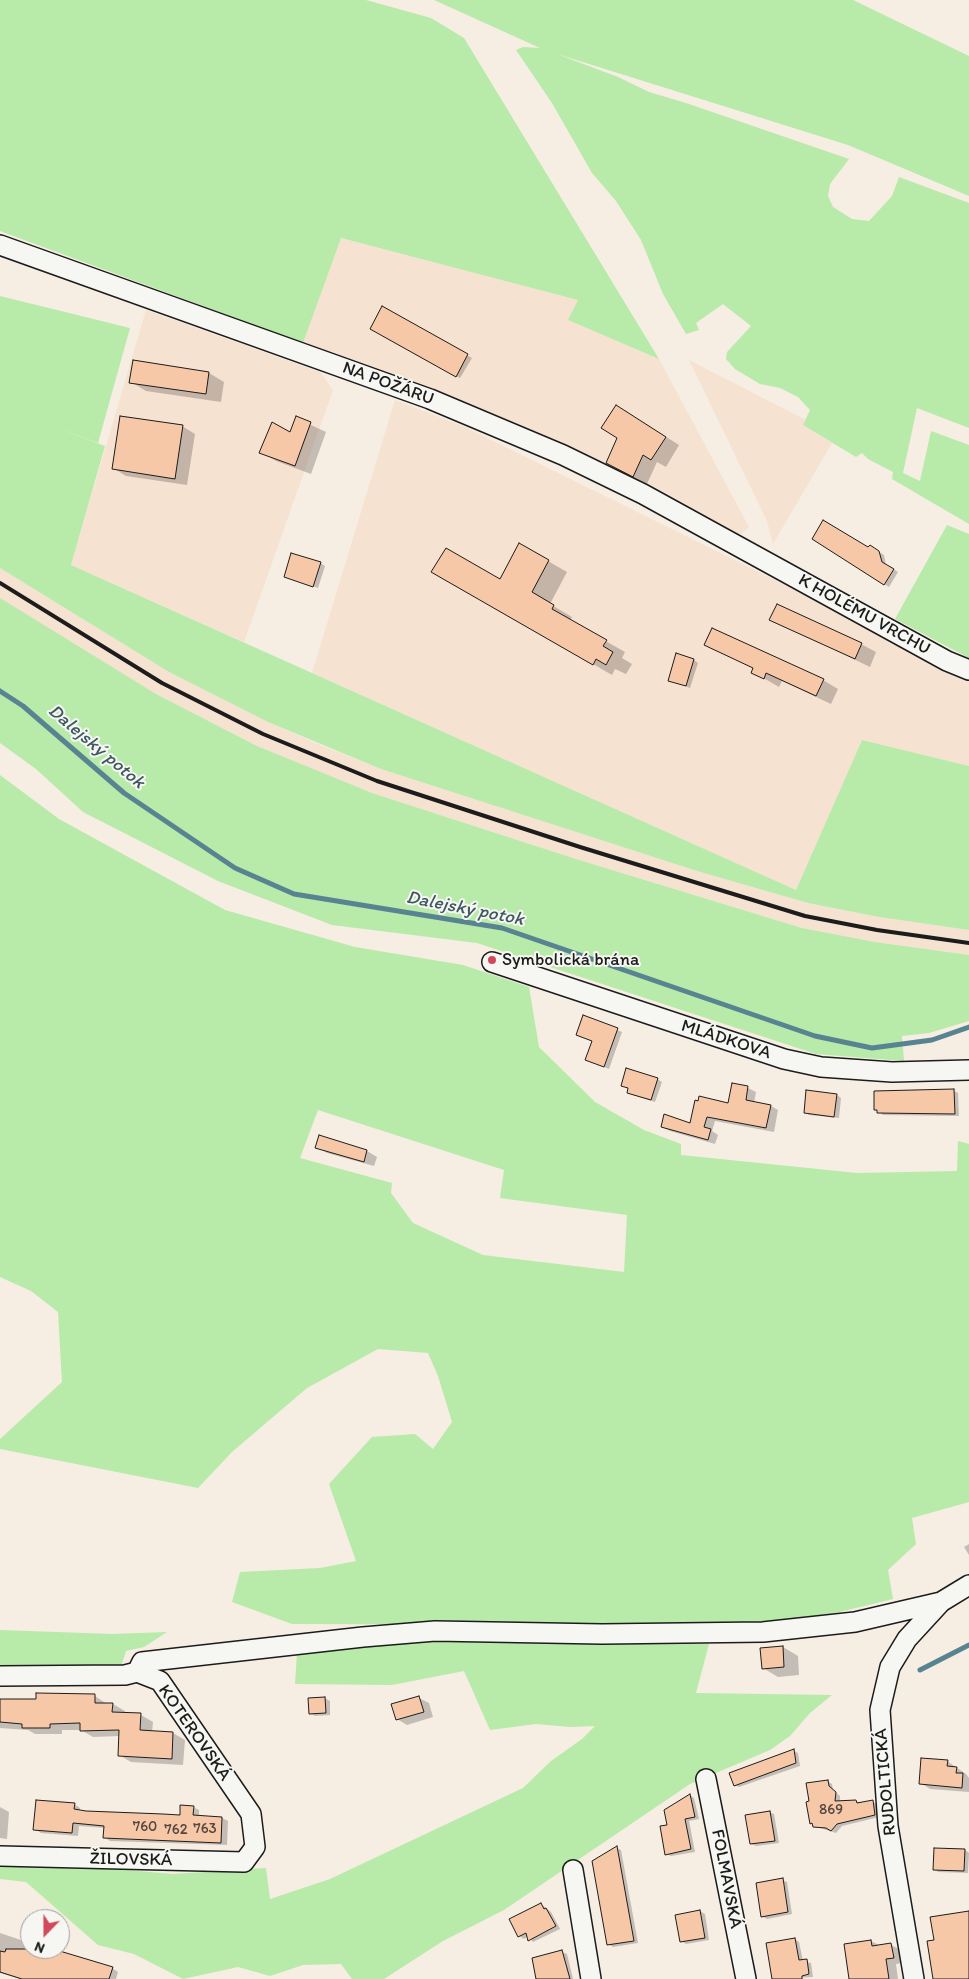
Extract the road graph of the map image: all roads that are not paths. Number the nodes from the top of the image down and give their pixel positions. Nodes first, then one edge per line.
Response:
1 (0, 245) edge
2 (760, 558) joint
3 (969, 670) edge
4 (492, 962) dead end
5 (969, 1070) edge
6 (969, 1585) edge
7 (941, 1602) junction
8 (136, 1672) junction
9 (0, 1676) edge
10 (706, 1779) dead end
11 (255, 1847) joint
12 (0, 1856) edge
13 (573, 1870) dead end
14 (591, 1979) edge
15 (746, 1979) edge
16 (914, 1979) edge

1 - 2 street, NA POŽÁRU
2 - 3 street, K HOLÉMU VRCHU
4 - 5 street, MLÁDKOVA
6 - 7 street
7 - 8 street
7 - 16 street, RUDOLTICKÁ
8 - 9 street, KOTEROVSKÁ
8 - 11 street, KOTEROVSKÁ
10 - 15 street, FOLMAVSKÁ
11 - 12 street, ŽILOVSKÁ
13 - 14 street

